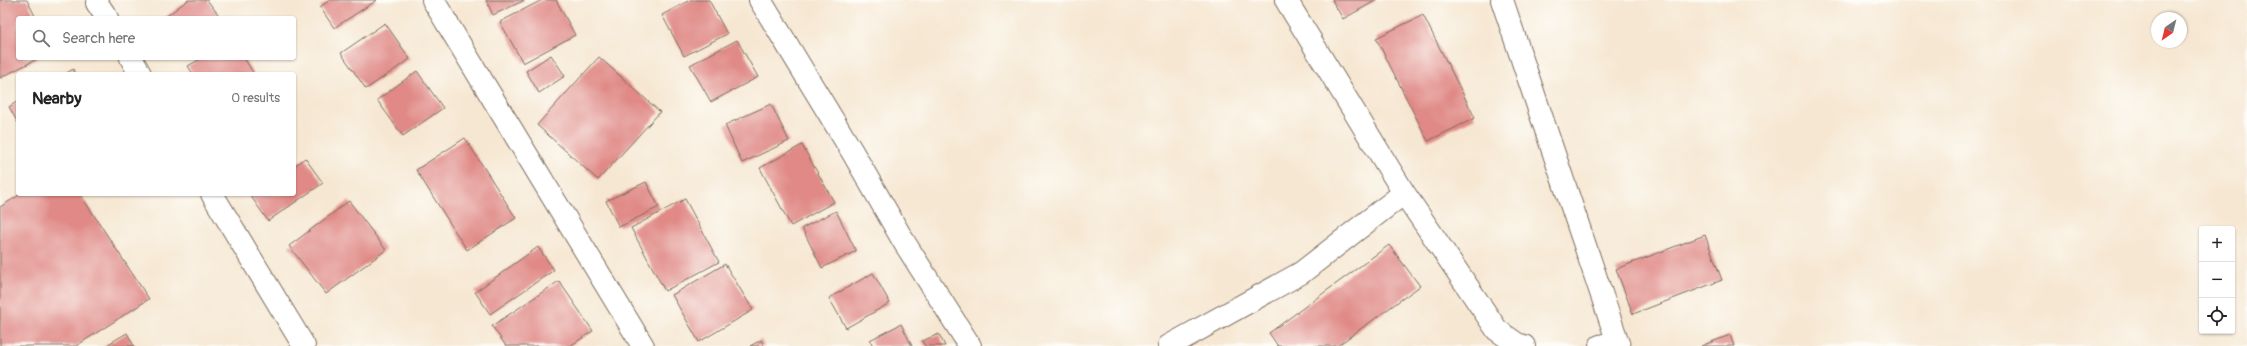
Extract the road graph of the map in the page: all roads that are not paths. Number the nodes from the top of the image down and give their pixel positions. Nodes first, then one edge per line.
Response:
1 (433, 0) edge
2 (760, 0) edge
3 (1286, 0) edge
4 (1502, 0) edge
5 (132, 60) edge
6 (139, 72) edge
7 (1404, 193) junction
8 (213, 196) edge
9 (1612, 345) edge
10 (304, 346) edge
11 (643, 346) edge
12 (970, 346) edge
13 (1169, 346) edge
14 (1524, 346) edge

1 - 11 street
2 - 12 street
3 - 7 street
4 - 9 street
5 - 6 street
7 - 13 street
7 - 14 street
8 - 10 street

